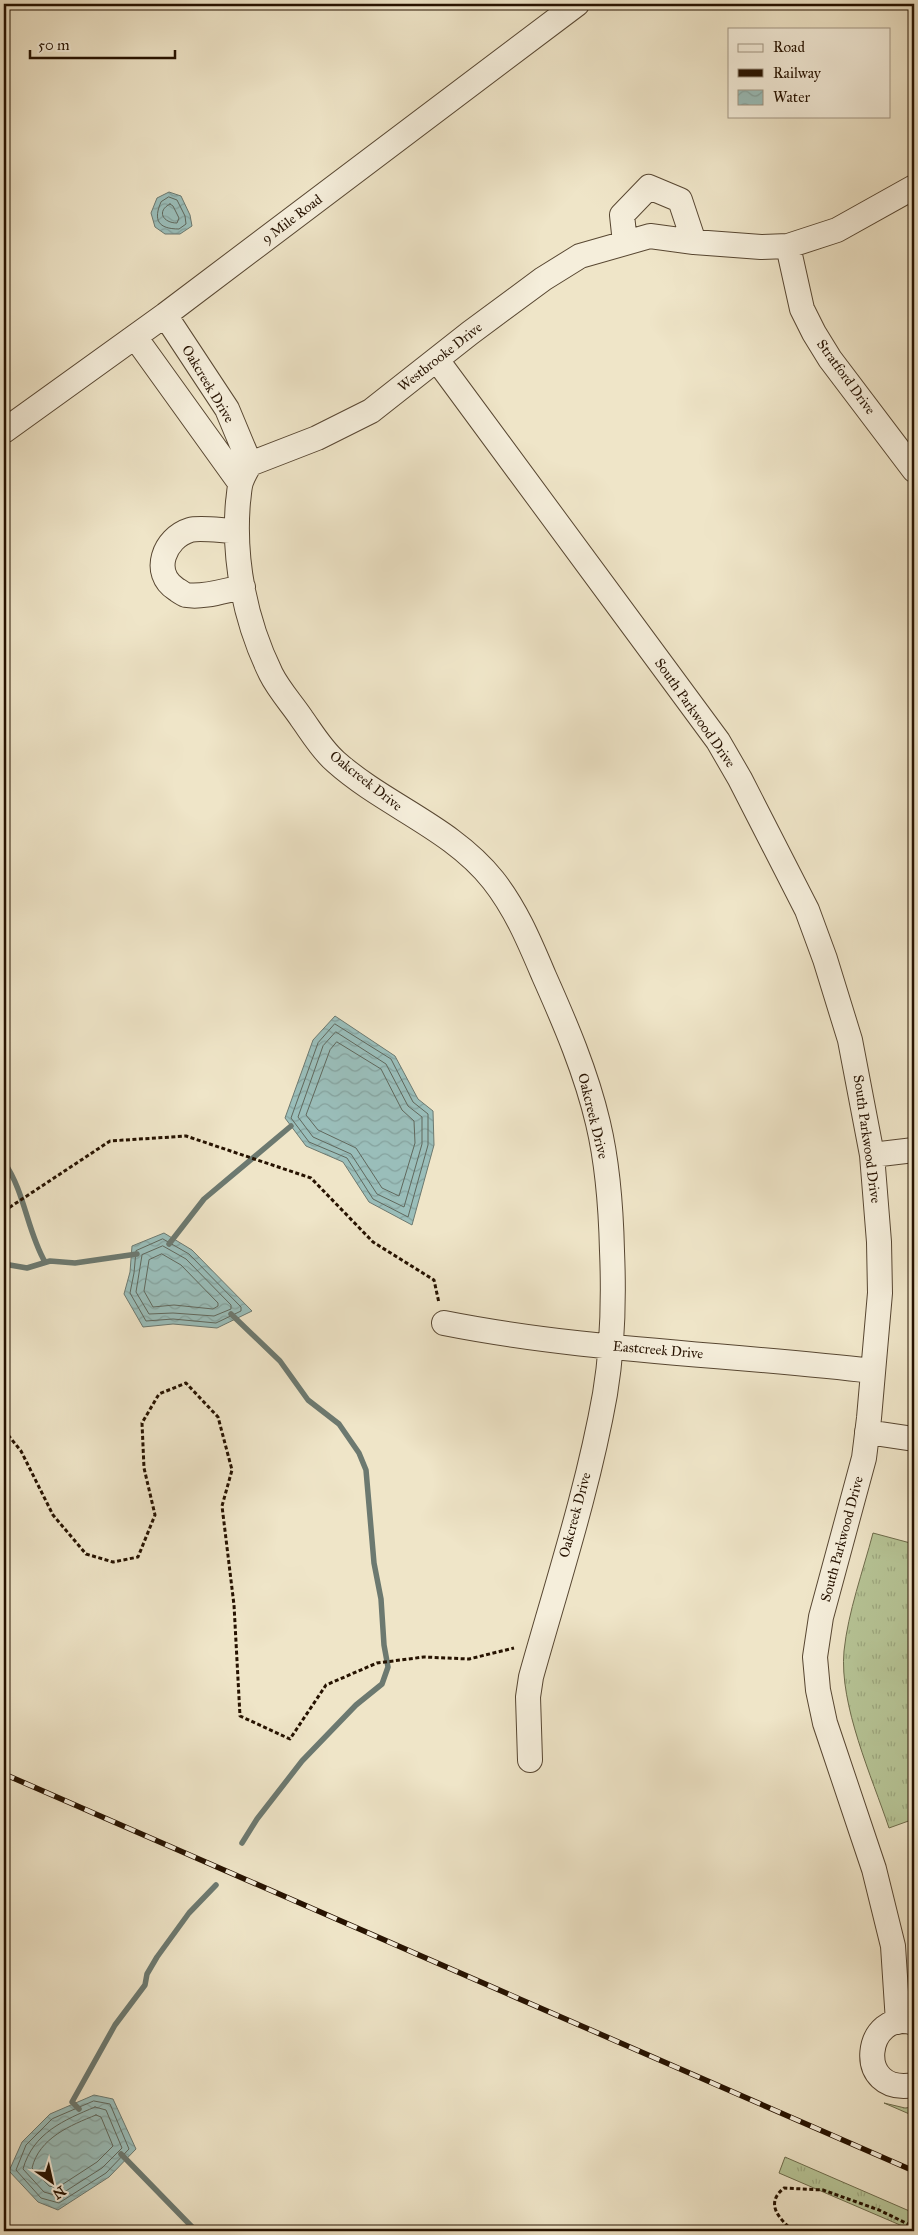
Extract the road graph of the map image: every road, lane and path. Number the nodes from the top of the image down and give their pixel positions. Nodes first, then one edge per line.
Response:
1 (576, 4) edge
2 (914, 187) edge
3 (694, 242) junction
4 (625, 244) junction
5 (788, 246) junction
6 (165, 315) junction
7 (135, 336) junction
8 (437, 360) junction
9 (4, 431) edge
10 (914, 470) edge
11 (245, 473) junction
12 (236, 531) junction
13 (243, 587) junction
14 (914, 1150) edge
15 (872, 1155) junction
16 (5, 1210) edge
17 (444, 1324) joint
18 (611, 1347) junction
19 (872, 1371) junction
20 (4, 1430) edge
21 (867, 1432) junction
22 (914, 1439) edge
23 (514, 1648) dead end
24 (530, 1760) dead end
25 (906, 2023) edge
26 (914, 2086) edge
27 (914, 2227) edge
28 (793, 2231) edge

1 - 6 street, 9 Mile Road
2 - 5 street, Westbrooke Drive
3 - 4 street, Westbrooke Drive
3 - 4 street
3 - 5 street, Westbrooke Drive
4 - 8 street, Westbrooke Drive
5 - 10 street, Stratford Drive
6 - 7 street, 9 Mile Road
6 - 11 street, Oakcreek Drive
7 - 9 street, 9 Mile Road
7 - 11 street, Oakcreek Drive
8 - 11 street, Westbrooke Drive
8 - 15 street, South Parkwood Drive
11 - 12 street, Oakcreek Drive
12 - 13 street, Oakcreek Drive
12 - 13 street
13 - 18 street, Oakcreek Drive
14 - 15 street
15 - 19 street, South Parkwood Drive
16 - 17 path
17 - 18 street, Eastcreek Drive
18 - 19 street, Eastcreek Drive
18 - 24 street, Oakcreek Drive
19 - 21 street, South Parkwood Drive
20 - 23 path
21 - 22 street
21 - 25 street, South Parkwood Drive
25 - 26 street, South Parkwood Drive
27 - 28 path

